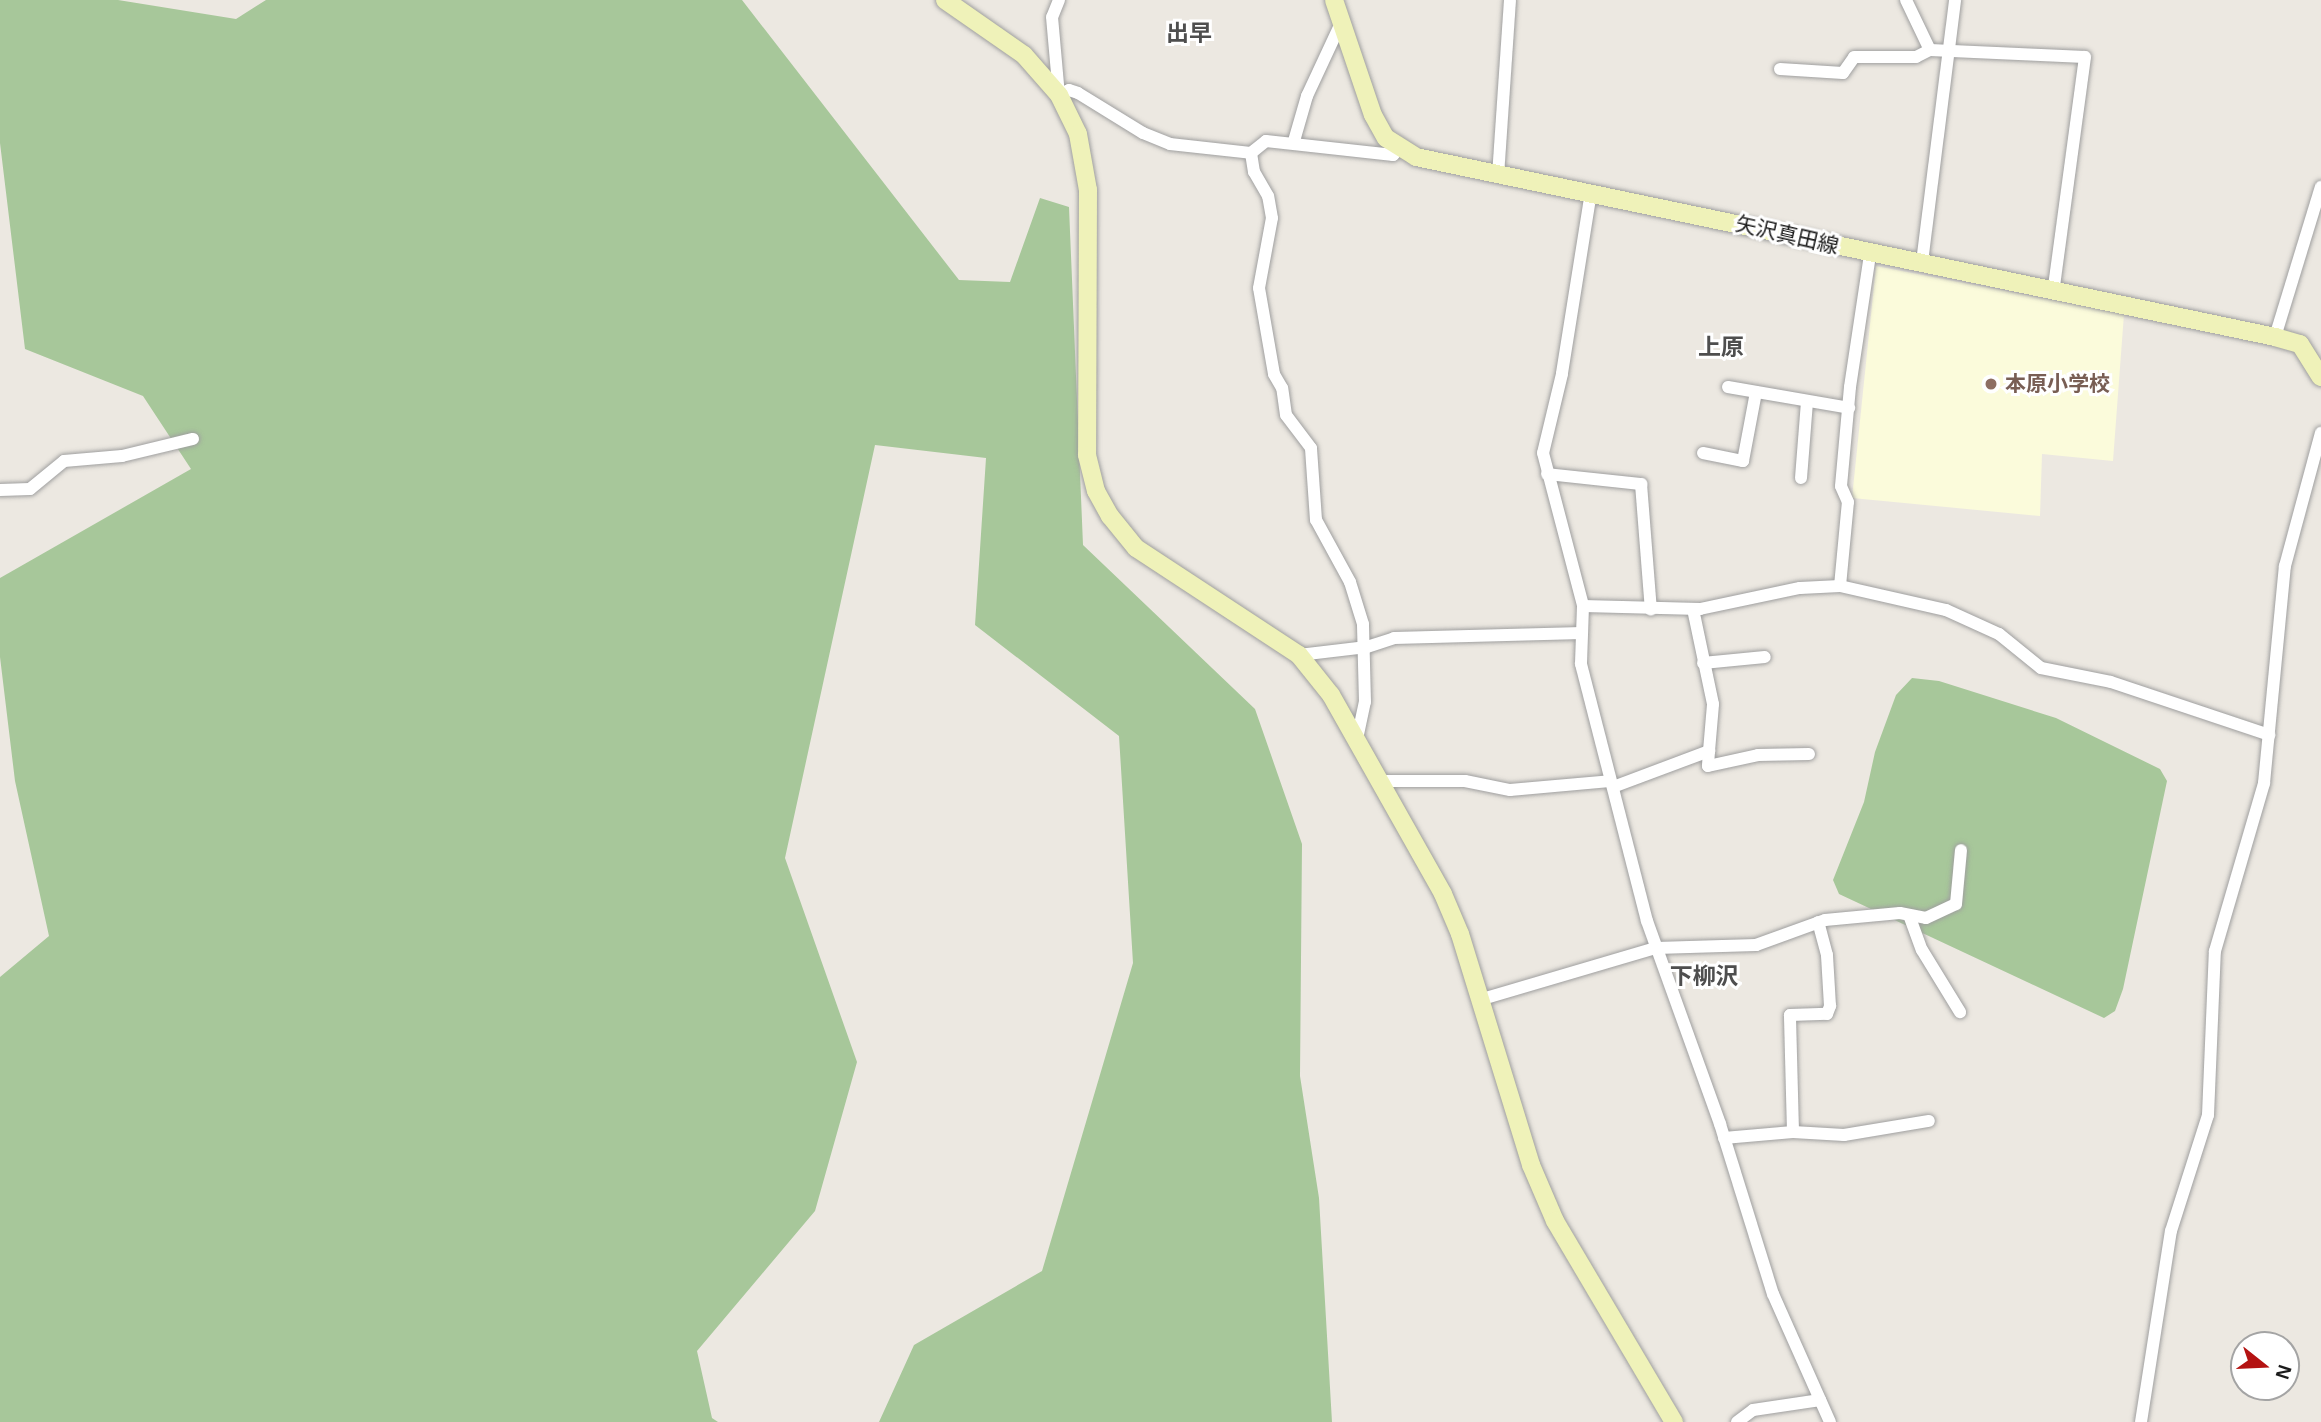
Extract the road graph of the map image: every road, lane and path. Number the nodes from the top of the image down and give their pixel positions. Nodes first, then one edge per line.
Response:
1 (945, 0) edge
2 (1059, 0) edge
3 (1334, 0) edge
4 (1510, 0) edge
5 (1906, 0) edge
6 (1955, 0) edge
7 (1341, 23) junction
8 (1930, 50) junction
9 (1946, 52) junction
10 (1780, 69) dead end
11 (1059, 95) junction
12 (1294, 141) junction
13 (1399, 149) junction
14 (1251, 153) junction
15 (1498, 176) junction
16 (2321, 187) edge
17 (1591, 192) junction
18 (1870, 254) junction
19 (1922, 262) junction
20 (2053, 293) junction
21 (2275, 337) junction
22 (2300, 344) junction
23 (2321, 351) edge
24 (2321, 377) edge
25 (1728, 387) dead end
26 (1756, 392) junction
27 (1807, 401) junction
28 (1849, 408) junction
29 (2321, 433) edge
30 (193, 439) dead end
31 (1703, 453) dead end
32 (1547, 474) junction
33 (1801, 478) dead end
34 (0, 490) edge
35 (1840, 586) junction
36 (1583, 606) junction
37 (1693, 609) junction
38 (1651, 610) junction
39 (1582, 633) junction
40 (1367, 647) junction
41 (1299, 655) junction
42 (1765, 657) dead end
43 (1703, 663) junction
44 (2269, 734) junction
45 (1357, 739) junction
46 (1709, 751) junction
47 (1809, 754) dead end
48 (1383, 781) junction
49 (1612, 784) junction
50 (1961, 850) dead end
51 (1909, 915) junction
52 (1818, 922) junction
53 (1656, 948) junction
54 (1479, 1000) junction
55 (1960, 1012) dead end
56 (1929, 1121) dead end
57 (1793, 1132) junction
58 (1724, 1138) junction
59 (1819, 1400) junction
60 (1674, 1422) edge
61 (1737, 1422) edge
62 (1830, 1422) edge
63 (2141, 1422) edge

1 - 11 street
2 - 11 street
3 - 7 street
4 - 15 street
5 - 8 street
6 - 9 street
7 - 12 street
7 - 13 street
8 - 9 street
8 - 10 street
9 - 19 street
9 - 20 street
11 - 14 street
11 - 41 street
12 - 13 street
12 - 14 street
13 - 15 street, 矢沢真田線
14 - 40 street
15 - 17 street, 矢沢真田線
16 - 21 street
17 - 18 street, 矢沢真田線
17 - 32 street
18 - 19 street, 矢沢真田線
18 - 28 street
19 - 20 street, 矢沢真田線
20 - 21 street, 矢沢真田線
21 - 22 street, 矢沢真田線
22 - 23 street, 矢沢真田線
22 - 24 street
25 - 26 street
26 - 27 street
26 - 31 street
27 - 28 street
27 - 33 street
28 - 35 street
29 - 44 street
30 - 34 street
32 - 36 street
32 - 38 street
35 - 37 street
35 - 44 street
36 - 38 street
36 - 39 street
37 - 38 street
37 - 43 street
39 - 40 street
39 - 49 street
40 - 41 street
40 - 45 street
41 - 45 street
42 - 43 street
43 - 46 street
44 - 63 street
45 - 48 street
46 - 47 street
46 - 49 street
48 - 49 street
48 - 54 street
49 - 53 street
50 - 51 street
51 - 52 street
51 - 55 street
52 - 53 street
52 - 57 street
53 - 54 street
53 - 58 street
54 - 60 street
56 - 57 street
57 - 58 street
58 - 59 street
59 - 61 street
59 - 62 street

